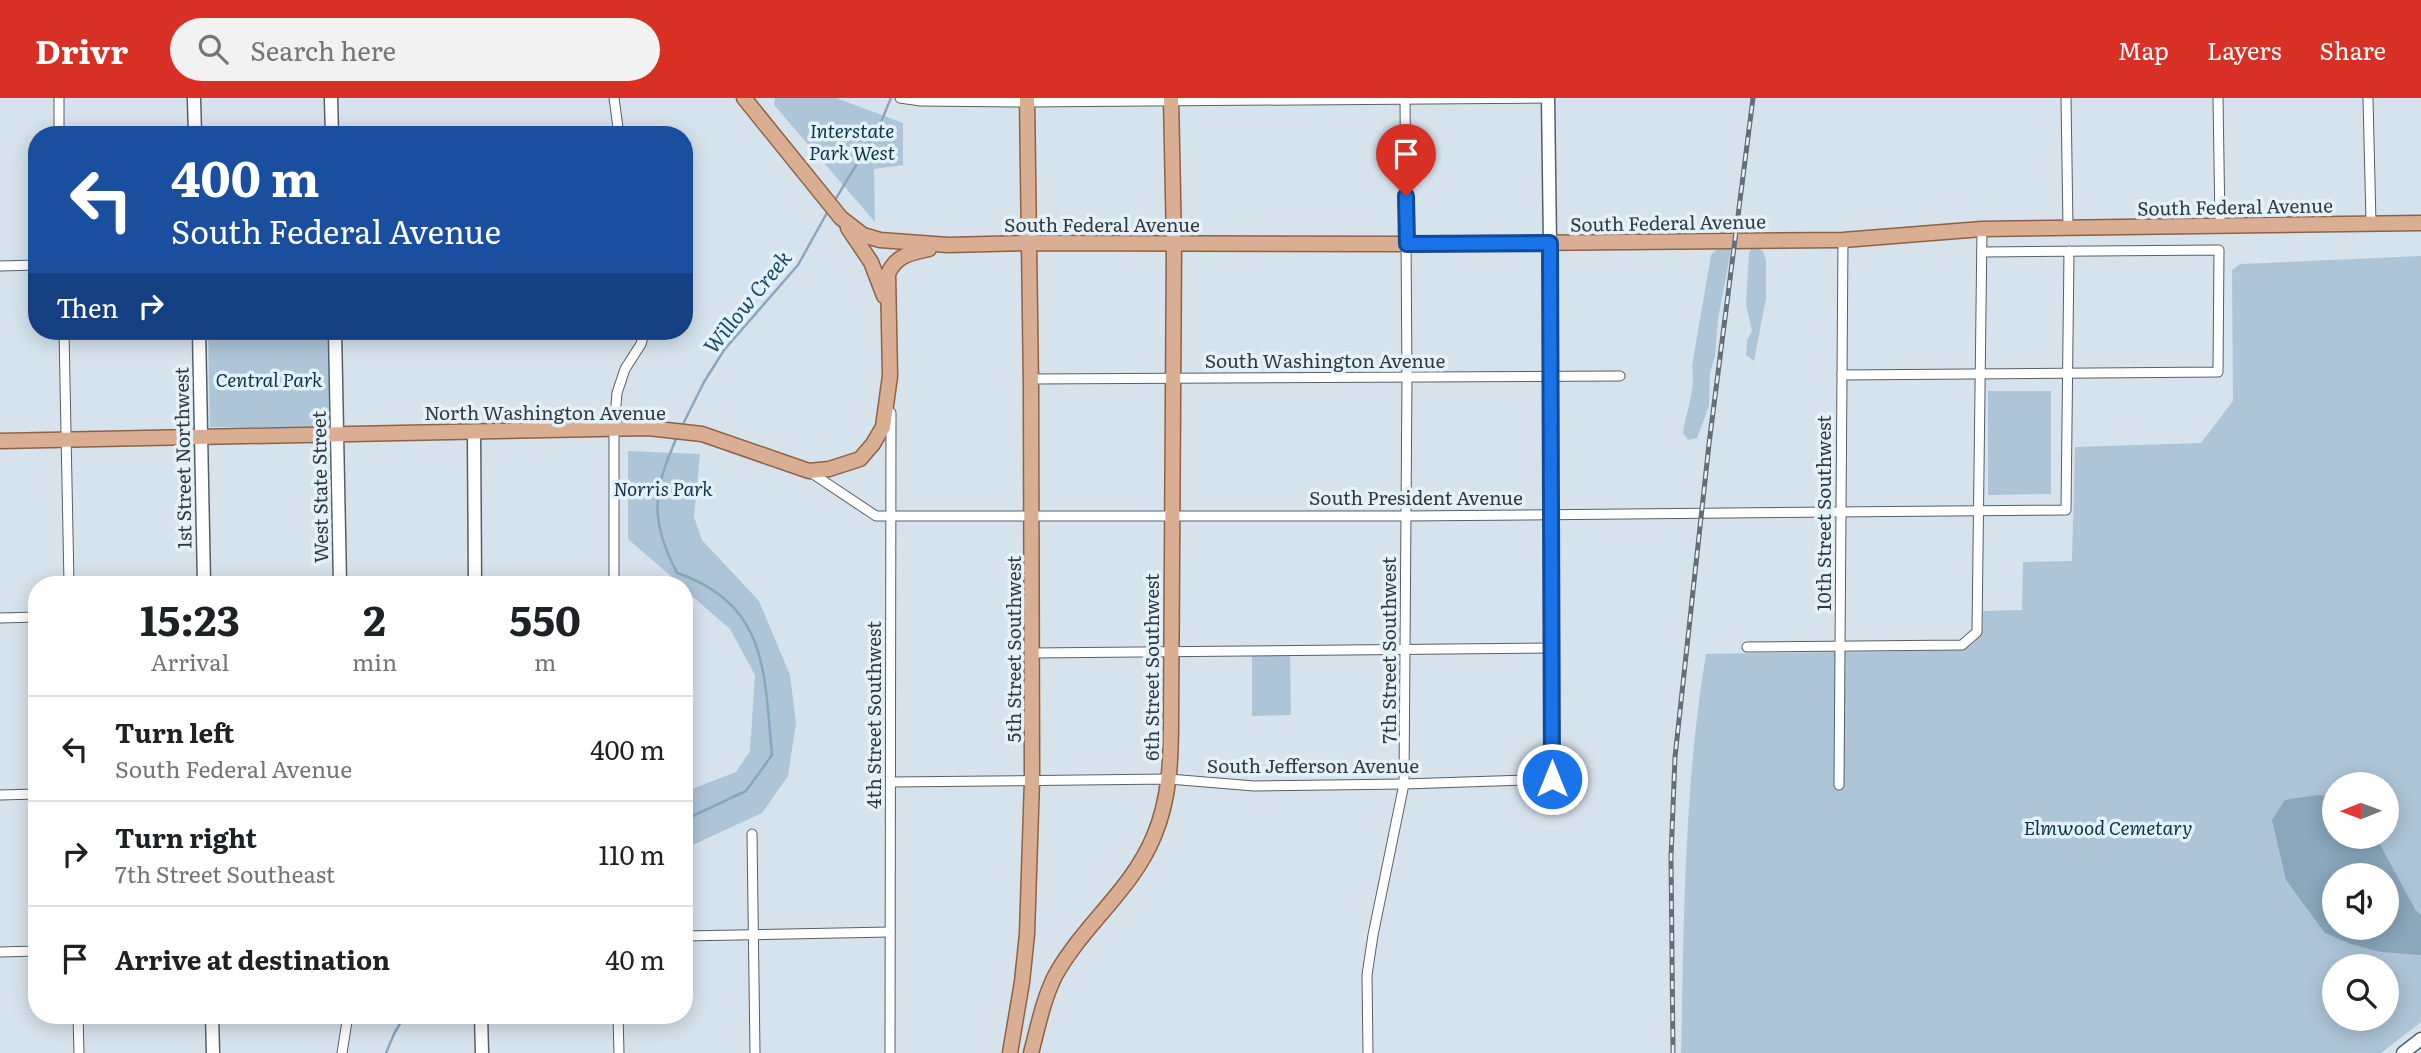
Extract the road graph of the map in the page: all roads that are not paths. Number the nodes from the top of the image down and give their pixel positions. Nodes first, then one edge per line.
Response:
1 (59, 98) edge
2 (194, 98) edge
3 (331, 98) edge
4 (614, 98) edge
5 (744, 98) edge
6 (755, 98) edge
7 (1405, 98) edge
8 (1548, 98) edge
9 (2066, 98) edge
10 (2218, 98) edge
11 (2368, 98) edge
12 (904, 99) edge
13 (1171, 99) edge
14 (1027, 100) edge
15 (761, 118) junction
16 (59, 126) edge
17 (195, 126) edge
18 (332, 126) edge
19 (618, 126) edge
20 (841, 218) junction
21 (2371, 223) junction
22 (2421, 223) edge
23 (2220, 224) junction
24 (2068, 227) junction
25 (1982, 229) junction
26 (1843, 240) junction
27 (1030, 243) junction
28 (1174, 243) junction
29 (1550, 243) junction
30 (1407, 244) junction
31 (948, 245) junction
32 (2069, 251) junction
33 (1982, 252) junction
34 (28, 265) edge
35 (0, 266) edge
36 (888, 310) junction
37 (64, 340) edge
38 (199, 340) edge
39 (336, 340) edge
40 (642, 340) edge
41 (2068, 374) junction
42 (1842, 375) junction
43 (890, 376) junction
44 (1620, 376) dead end
45 (1978, 376) junction
46 (1173, 377) junction
47 (1407, 377) junction
48 (1550, 377) junction
49 (1031, 379) junction
50 (614, 429) junction
51 (474, 432) junction
52 (337, 434) junction
53 (201, 438) junction
54 (66, 440) junction
55 (0, 442) edge
56 (809, 471) junction
57 (1978, 510) junction
58 (1841, 512) junction
59 (1172, 514) junction
60 (1551, 514) junction
61 (1032, 515) junction
62 (892, 516) junction
63 (1406, 516) junction
64 (69, 576) edge
65 (204, 576) edge
66 (340, 576) edge
67 (475, 576) edge
68 (614, 576) edge
69 (28, 617) edge
70 (0, 618) edge
71 (1747, 647) dead end
72 (1840, 647) junction
73 (1551, 648) junction
74 (1406, 650) junction
75 (1032, 653) junction
76 (1171, 653) junction
77 (1169, 779) junction
78 (1032, 780) junction
79 (891, 782) junction
80 (1404, 784) junction
81 (1839, 785) dead end
82 (28, 794) edge
83 (0, 795) edge
84 (752, 834) dead end
85 (890, 932) junction
86 (754, 935) junction
87 (693, 936) edge
88 (28, 951) edge
89 (0, 952) edge
90 (78, 1024) edge
91 (212, 1024) edge
92 (347, 1024) edge
93 (481, 1024) edge
94 (618, 1024) edge
95 (2421, 1039) edge
96 (79, 1053) edge
97 (213, 1053) edge
98 (342, 1053) edge
99 (482, 1053) edge
100 (618, 1053) edge
101 (755, 1053) edge
102 (890, 1053) edge
103 (1010, 1053) edge
104 (1031, 1053) edge
105 (1368, 1053) edge
106 (2403, 1053) edge

1 - 16 street
2 - 17 main road
3 - 18 main road
4 - 19 street
5 - 15 main road, South Federal Avenue
6 - 15 street
7 - 8 street
7 - 13 street
7 - 30 street, 7th Street Southwest
8 - 29 main road
9 - 24 street
10 - 23 street
11 - 21 street
12 - 14 street
13 - 14 street
13 - 28 main road, 6th Street Southwest
14 - 27 main road, 5th Street Southwest
15 - 20 main road, South Federal Avenue
20 - 31 main road, South Federal Avenue
20 - 36 main road
21 - 22 main road, South Federal Avenue
21 - 23 main road, South Federal Avenue
23 - 24 main road, South Federal Avenue
24 - 25 main road, South Federal Avenue
25 - 26 main road, South Federal Avenue
25 - 33 street
26 - 29 main road, South Federal Avenue
26 - 42 street, 10th Street Southwest
27 - 28 main road, South Federal Avenue
27 - 31 main road, South Federal Avenue
27 - 49 main road, 5th Street Southwest
28 - 30 main road, South Federal Avenue
28 - 46 main road, 6th Street Southwest
29 - 30 main road, South Federal Avenue
29 - 48 street
30 - 47 street, 7th Street Southwest
31 - 36 main road, North Washington Avenue
32 - 33 street
32 - 41 street
32 - 41 street
33 - 45 street
34 - 35 street
36 - 43 main road, North Washington Avenue
37 - 54 street
38 - 53 main road, 1st Street Northwest
39 - 52 main road, West State Street
40 - 50 street
41 - 45 street
41 - 57 street, South President Avenue
42 - 45 street
42 - 58 street, 10th Street Southwest
43 - 56 main road, North Washington Avenue
43 - 62 street, 4th Street Southwest
44 - 48 street, South Washington Avenue
45 - 57 street
46 - 47 street, South Washington Avenue
46 - 49 street, South Washington Avenue
46 - 59 main road, 6th Street Southwest
47 - 48 street, South Washington Avenue
47 - 63 street, 7th Street Southwest
48 - 60 street
49 - 61 main road, 5th Street Southwest
50 - 51 main road, North Washington Avenue
50 - 56 main road, North Washington Avenue
50 - 68 street
51 - 52 main road, North Washington Avenue
51 - 67 main road
52 - 53 main road, North Washington Avenue
52 - 66 main road, West State Street
53 - 54 main road, North Washington Avenue
53 - 65 main road, 1st Street Northwest
54 - 55 main road, North Washington Avenue
54 - 64 street
56 - 62 street
57 - 58 street, South President Avenue
57 - 72 street
58 - 60 street, South President Avenue
58 - 72 street, 10th Street Southwest
59 - 61 street, South President Avenue
59 - 63 street, South President Avenue
59 - 76 main road, 6th Street Southwest
60 - 63 street, South President Avenue
60 - 73 street
61 - 62 street, South President Avenue
61 - 75 main road, 5th Street Southwest
62 - 79 street, 4th Street Southwest
63 - 74 street, 7th Street Southwest
69 - 70 street
71 - 72 street
72 - 81 street, 10th Street Southwest
73 - 74 street
73 - 80 street, South Jefferson Avenue
74 - 76 street
74 - 80 street, 7th Street Southwest
75 - 76 street
75 - 78 main road, 5th Street Southwest
76 - 77 main road, 6th Street Southwest
77 - 78 street, South Jefferson Avenue
77 - 80 street, South Jefferson Avenue
77 - 104 main road, 6th Street Southwest
78 - 79 street, South Jefferson Avenue
78 - 103 main road, 5th Street Southwest
79 - 85 street, 4th Street Southwest
80 - 105 street, 7th Street Southwest
82 - 83 street
84 - 86 street
85 - 86 street
85 - 102 street, 4th Street Southwest
86 - 87 street
86 - 101 street
88 - 89 street
90 - 96 street
91 - 97 main road
92 - 98 street
93 - 99 main road
94 - 100 street
95 - 106 main road

